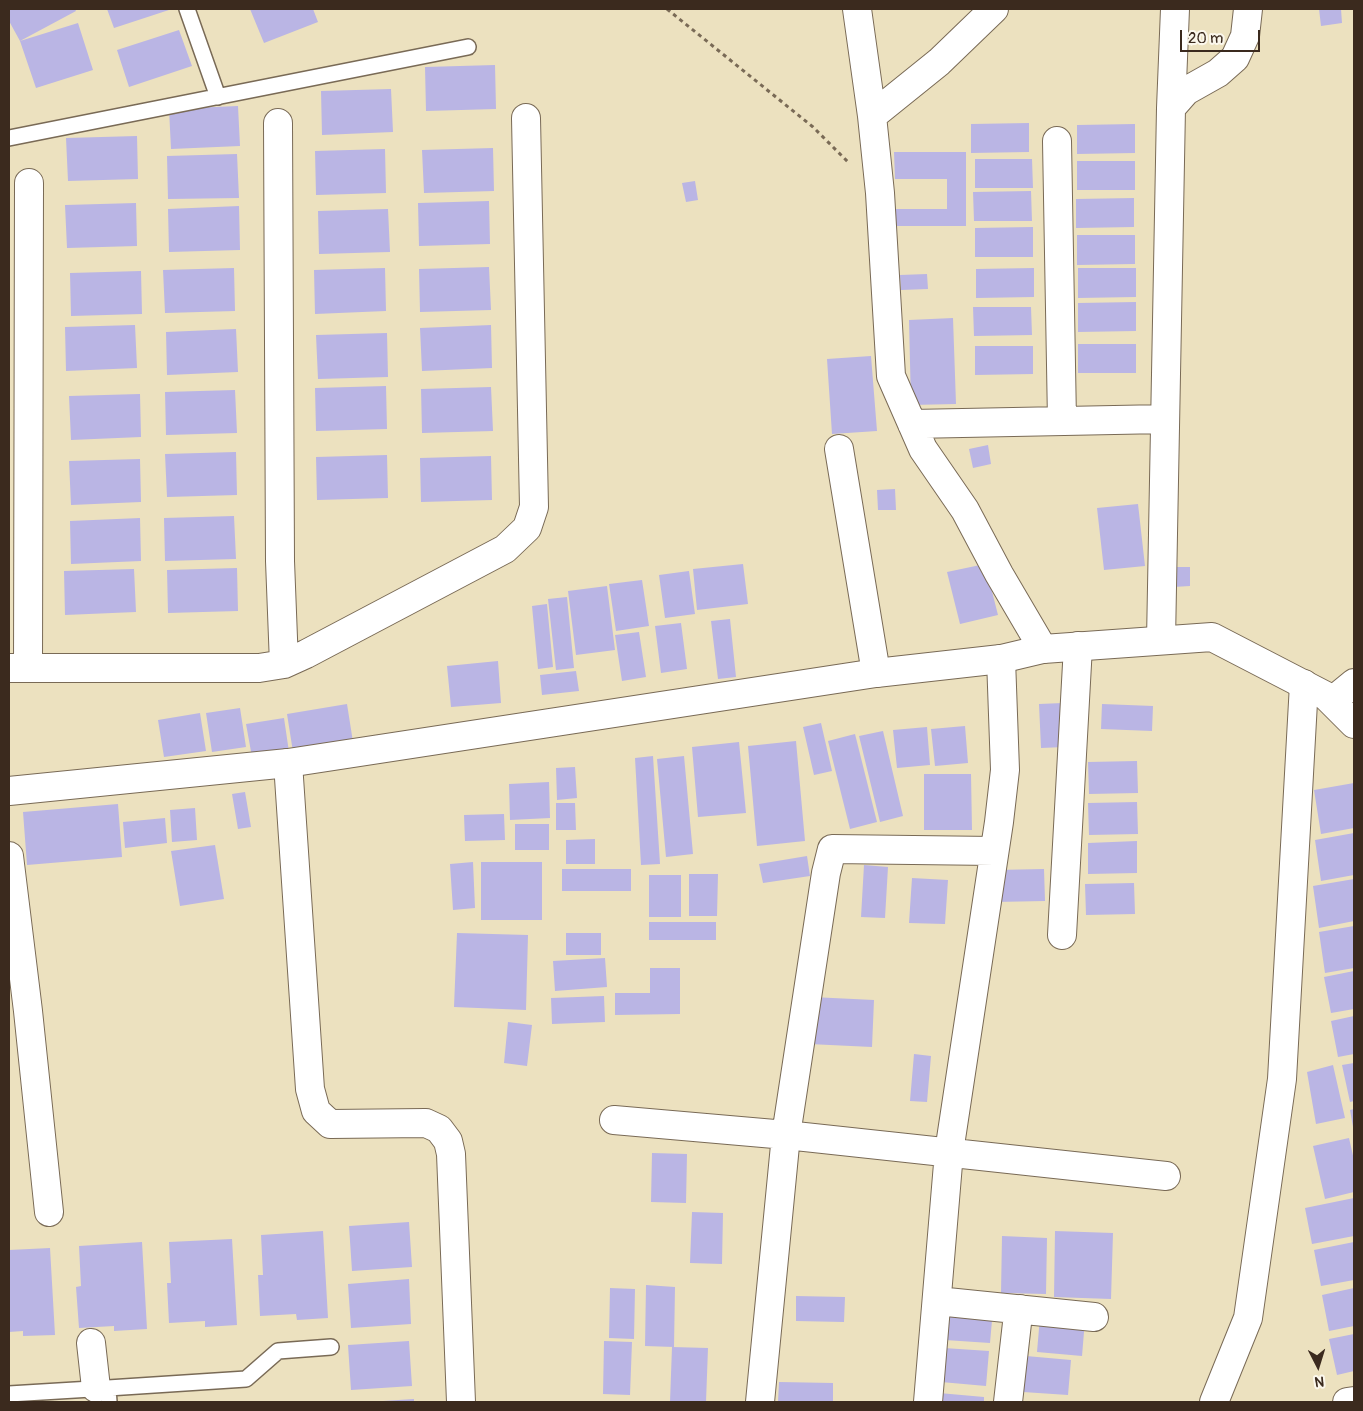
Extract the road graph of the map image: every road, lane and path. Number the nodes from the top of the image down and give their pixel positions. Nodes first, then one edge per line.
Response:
1 (187, 9) edge
2 (667, 9) edge
3 (857, 9) edge
4 (994, 9) edge
5 (1175, 9) edge
6 (1248, 9) edge
7 (468, 47) dead end
8 (218, 97) junction
9 (1171, 108) junction
10 (872, 116) junction
11 (526, 118) dead end
12 (278, 123) dead end
13 (9, 137) edge
14 (1057, 141) dead end
15 (28, 184) dead end
16 (880, 193) junction
17 (1165, 419) junction
18 (1062, 421) junction
19 (912, 424) junction
20 (839, 449) dead end
21 (1161, 640) junction
22 (1078, 646) junction
23 (1043, 648) junction
24 (1001, 659) junction
25 (284, 664) junction
26 (18, 668) edge
27 (876, 673) junction
28 (1354, 683) edge
29 (1304, 684) junction
30 (1332, 701) junction
31 (1354, 724) edge
32 (288, 763) junction
33 (9, 791) edge
34 (994, 851) junction
35 (9, 856) edge
36 (1062, 935) dead end
37 (614, 1120) dead end
38 (786, 1134) junction
39 (949, 1152) junction
40 (1166, 1176) dead end
41 (49, 1212) dead end
42 (937, 1300) junction
43 (1020, 1309) junction
44 (1094, 1317) dead end
45 (91, 1342) dead end
46 (331, 1347) dead end
47 (105, 1393) edge
48 (9, 1394) edge
49 (1354, 1401) edge
50 (461, 1402) edge
51 (760, 1402) edge
52 (928, 1402) edge
53 (1008, 1402) edge
54 (1214, 1402) edge
55 (1347, 1402) edge

1 - 8 lane
2 - 16 path
3 - 10 street
4 - 10 street
5 - 9 street
6 - 9 street
7 - 8 lane
8 - 13 lane
9 - 17 street
10 - 16 street
11 - 25 street
12 - 25 street
14 - 18 street
15 - 26 street
16 - 19 street
17 - 18 street
17 - 21 street
18 - 19 street
19 - 23 street
20 - 27 street
21 - 22 street
21 - 29 street
22 - 23 street
22 - 36 street
23 - 24 street
24 - 27 street
24 - 34 street
25 - 26 street
27 - 32 street
28 - 30 street
29 - 30 street
29 - 54 street
30 - 31 street
32 - 33 street
32 - 50 street
34 - 38 street
34 - 39 street
35 - 41 street
37 - 38 street
38 - 39 street
38 - 51 street
39 - 40 street
39 - 42 street
42 - 43 street
42 - 52 street
43 - 44 street
43 - 53 street
45 - 47 street
46 - 47 lane
47 - 48 lane
49 - 55 street

